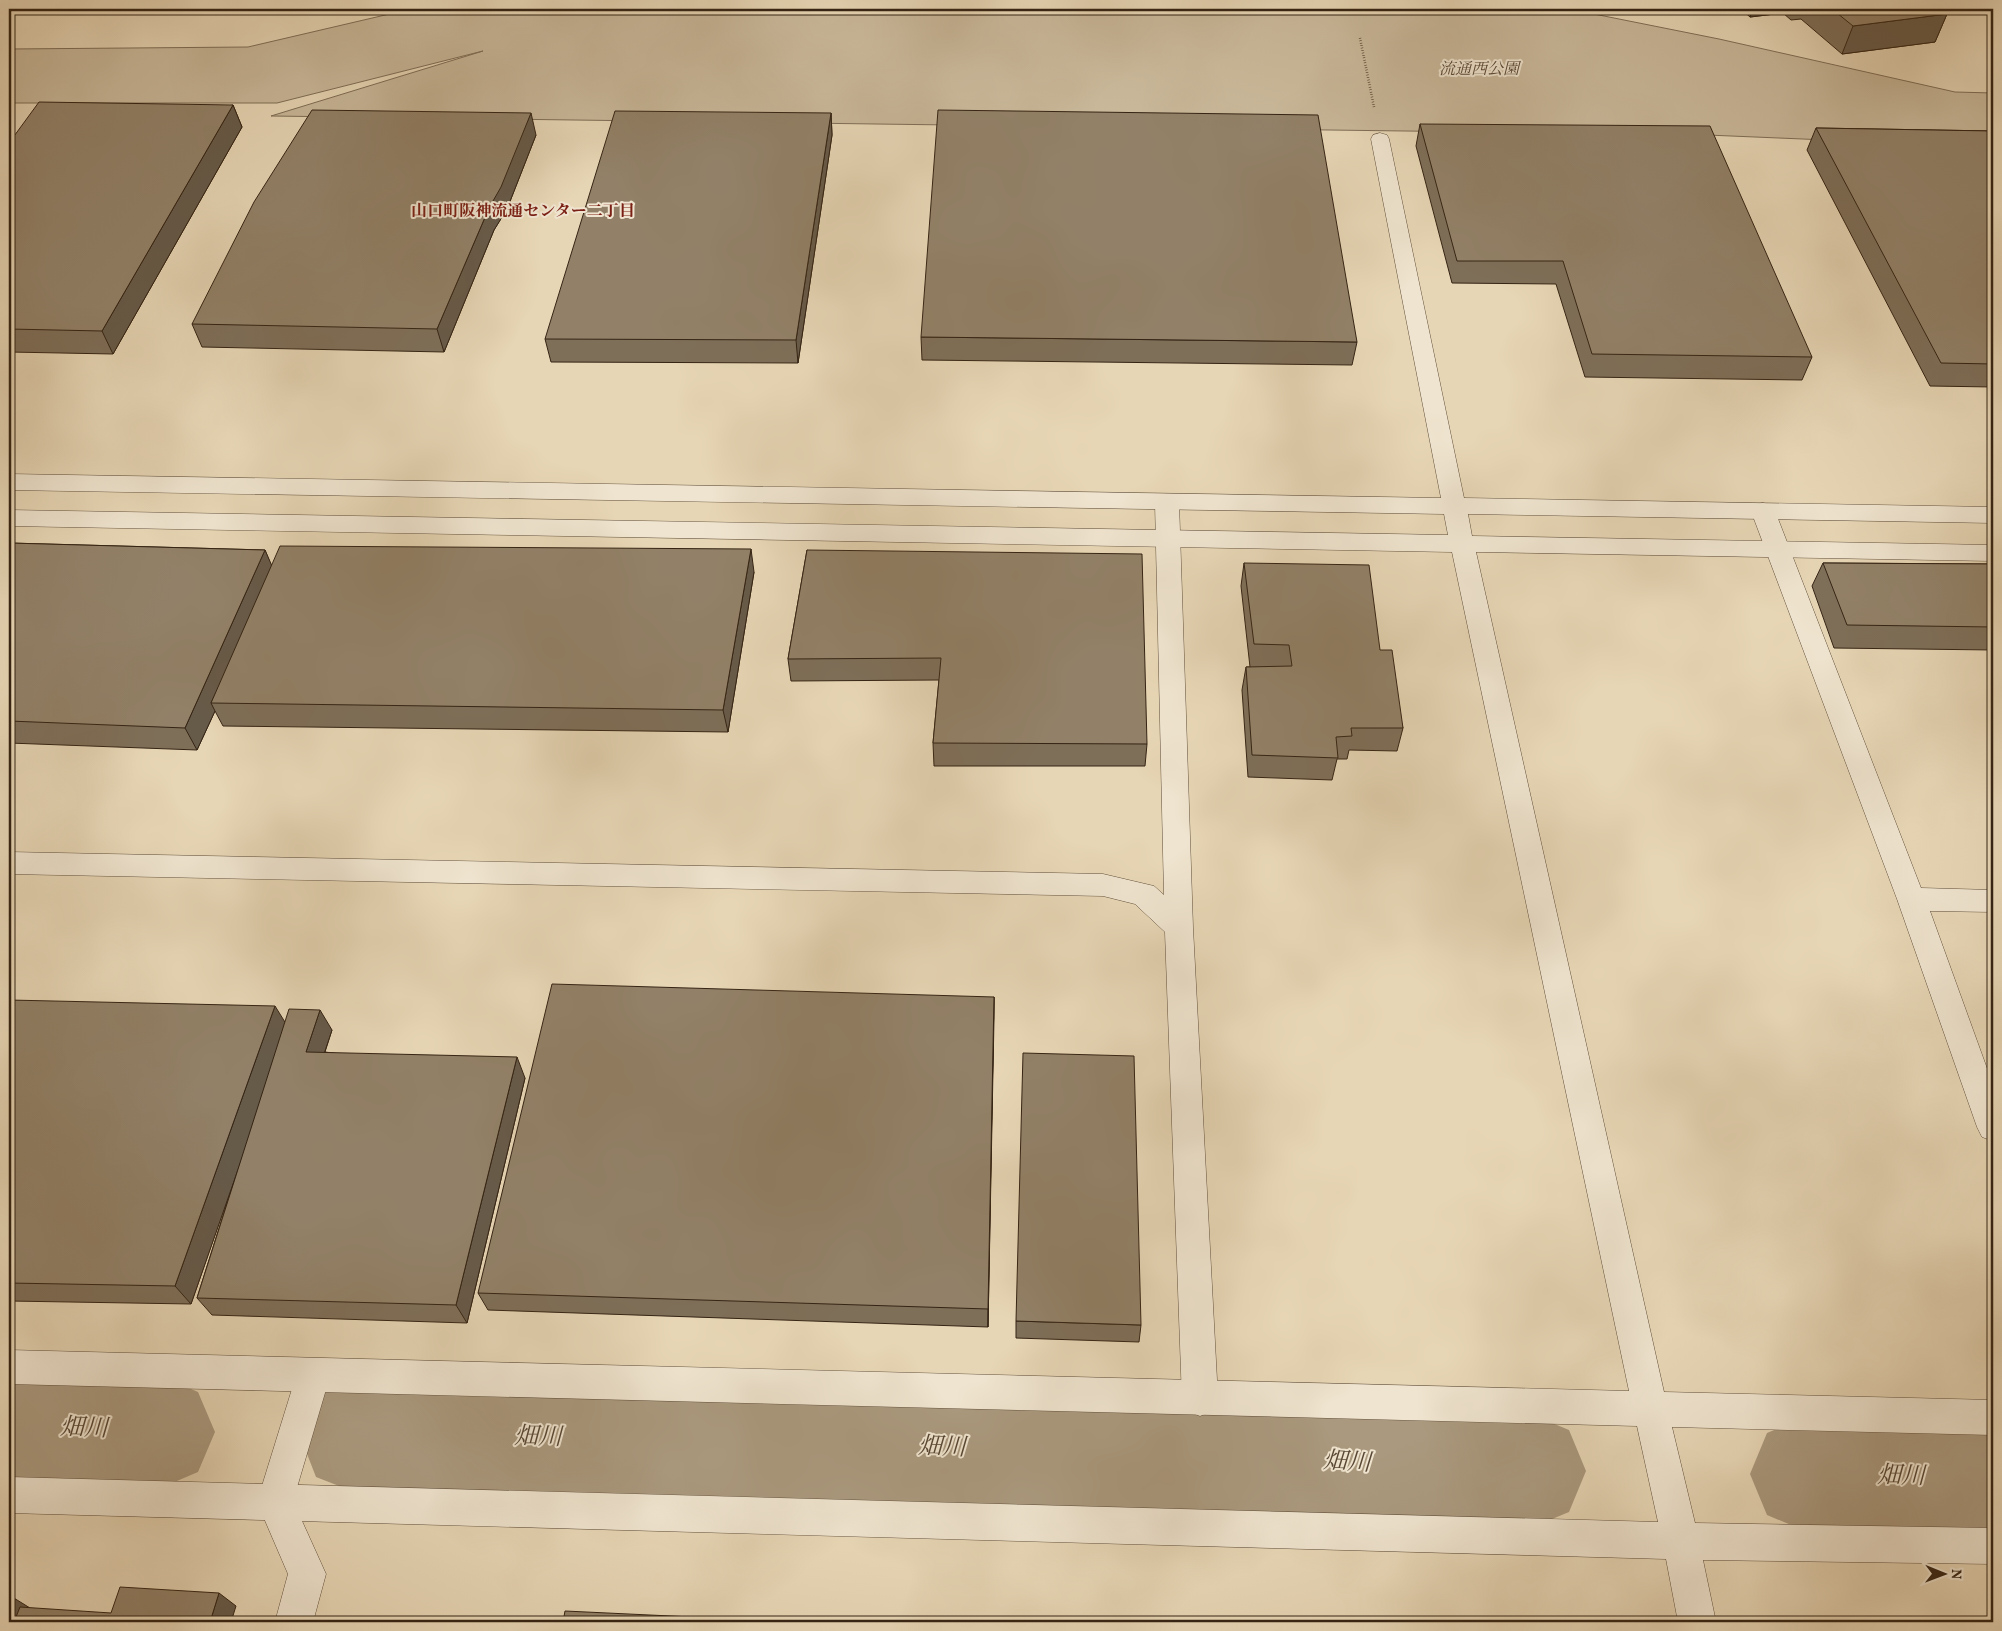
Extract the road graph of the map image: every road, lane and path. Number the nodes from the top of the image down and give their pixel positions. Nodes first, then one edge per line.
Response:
1 (1360, 38) dead end
2 (1374, 110) dead end
3 (1380, 139) dead end
4 (9, 482) edge
5 (1167, 502) junction
6 (1454, 506) junction
7 (1763, 511) junction
8 (1993, 515) edge
9 (9, 518) edge
10 (1169, 539) junction
11 (1462, 544) junction
12 (1777, 549) junction
13 (1993, 553) edge
14 (9, 863) edge
15 (1911, 899) junction
16 (1993, 901) edge
17 (1179, 928) junction
18 (1993, 1127) edge
19 (9, 1367) edge
20 (313, 1376) junction
21 (1200, 1399) junction
22 (1650, 1408) junction
23 (1993, 1417) edge
24 (9, 1495) edge
25 (275, 1502) junction
26 (1681, 1541) junction
27 (1993, 1546) edge
28 (294, 1622) edge
29 (1697, 1622) edge

1 - 2 path
3 - 6 street
4 - 5 street
5 - 6 street
5 - 10 street
6 - 7 street
6 - 11 street
7 - 8 street
7 - 12 street
9 - 10 street
10 - 11 street
10 - 17 street
11 - 12 street
11 - 22 street
12 - 13 street
12 - 15 street
14 - 17 street
15 - 16 street
15 - 18 street
17 - 21 street
19 - 20 street
20 - 21 street
20 - 25 street
21 - 22 street
22 - 23 street
22 - 26 street
24 - 25 street
25 - 26 street
25 - 28 street
26 - 27 street
26 - 29 street

